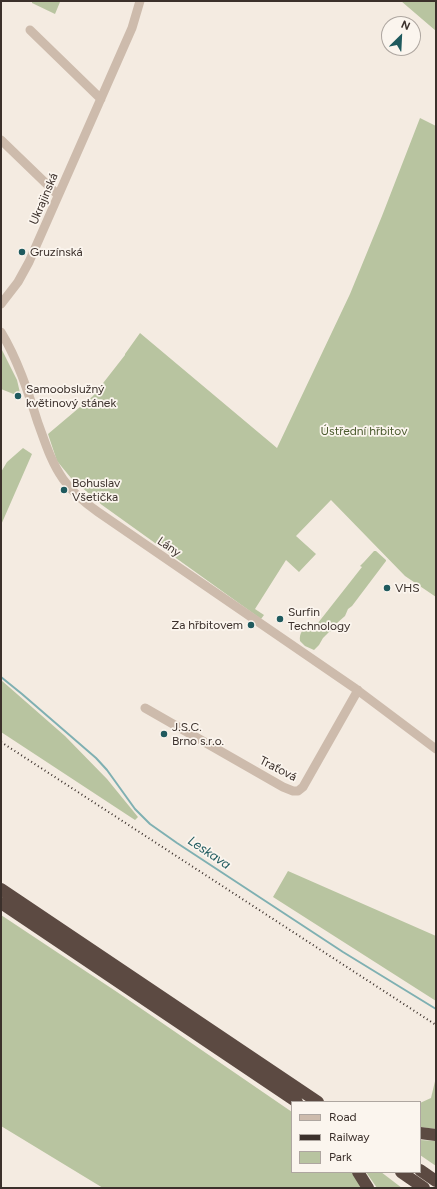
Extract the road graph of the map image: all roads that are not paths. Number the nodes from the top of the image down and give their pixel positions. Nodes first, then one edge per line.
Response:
1 (140, 1) edge
2 (30, 30) dead end
3 (101, 99) junction
4 (1, 140) edge
5 (58, 195) junction
6 (1, 304) edge
7 (1, 332) edge
8 (358, 690) junction
9 (145, 708) dead end
10 (436, 749) edge
11 (1, 889) edge
12 (1, 903) edge
13 (292, 1096) edge
14 (314, 1101) edge
15 (321, 1101) edge
16 (421, 1133) edge
17 (436, 1135) edge
18 (421, 1171) edge
19 (359, 1173) edge
20 (402, 1173) edge
21 (436, 1181) edge
22 (368, 1188) edge
23 (424, 1188) edge

1 - 3 street, Ukrajinská
2 - 3 street
3 - 5 street, Ukrajinská
4 - 5 street
5 - 6 street, Ukrajinská
7 - 8 street, Lány
8 - 9 street, Traťová
8 - 10 street, Lány
11 - 13 highway
12 - 13 highway
13 - 14 highway
13 - 15 highway
16 - 17 highway
18 - 21 highway
19 - 22 highway
20 - 23 highway

